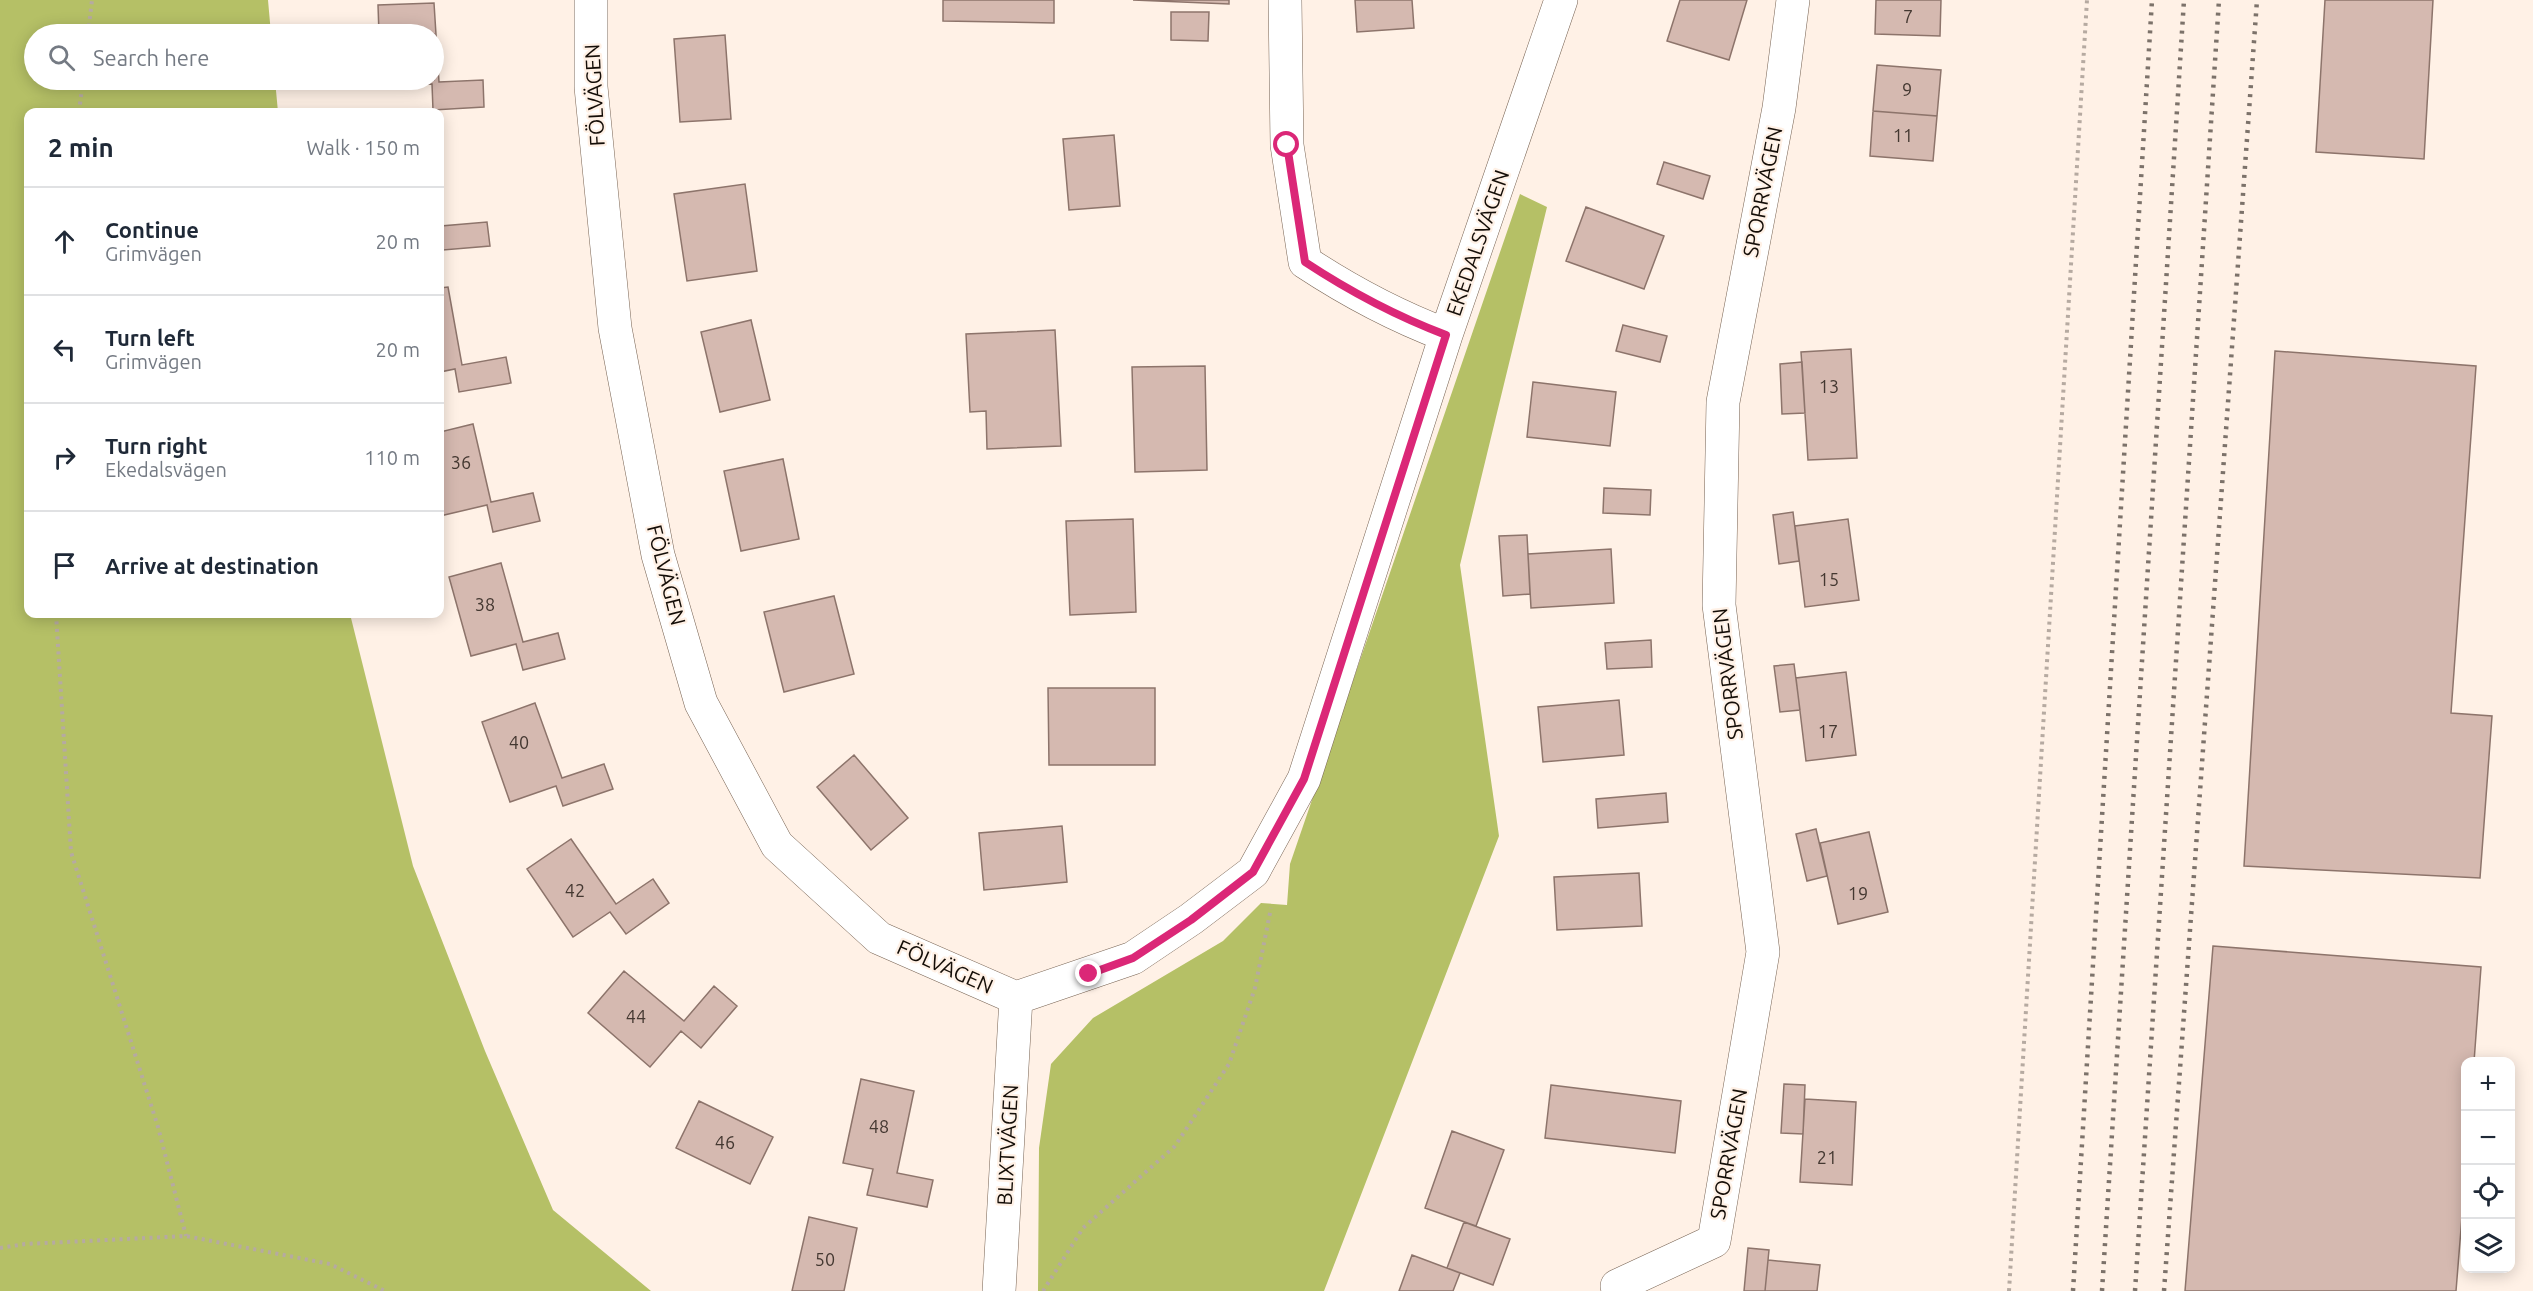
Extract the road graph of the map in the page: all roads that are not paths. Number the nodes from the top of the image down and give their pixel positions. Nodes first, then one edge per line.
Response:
1 (591, 0) edge
2 (1285, 0) edge
3 (1561, 0) edge
4 (1793, 0) edge
5 (1446, 335) junction
6 (1016, 998) junction
7 (1617, 1286) dead end
8 (999, 1291) edge

1 - 6 street, FÖLVÄGEN
2 - 5 street
3 - 5 street, EKEDALSVÄGEN
4 - 7 street, SPORRVÄGEN
5 - 6 street, EKEDALSVÄGEN
6 - 8 street, BLIXTVÄGEN

